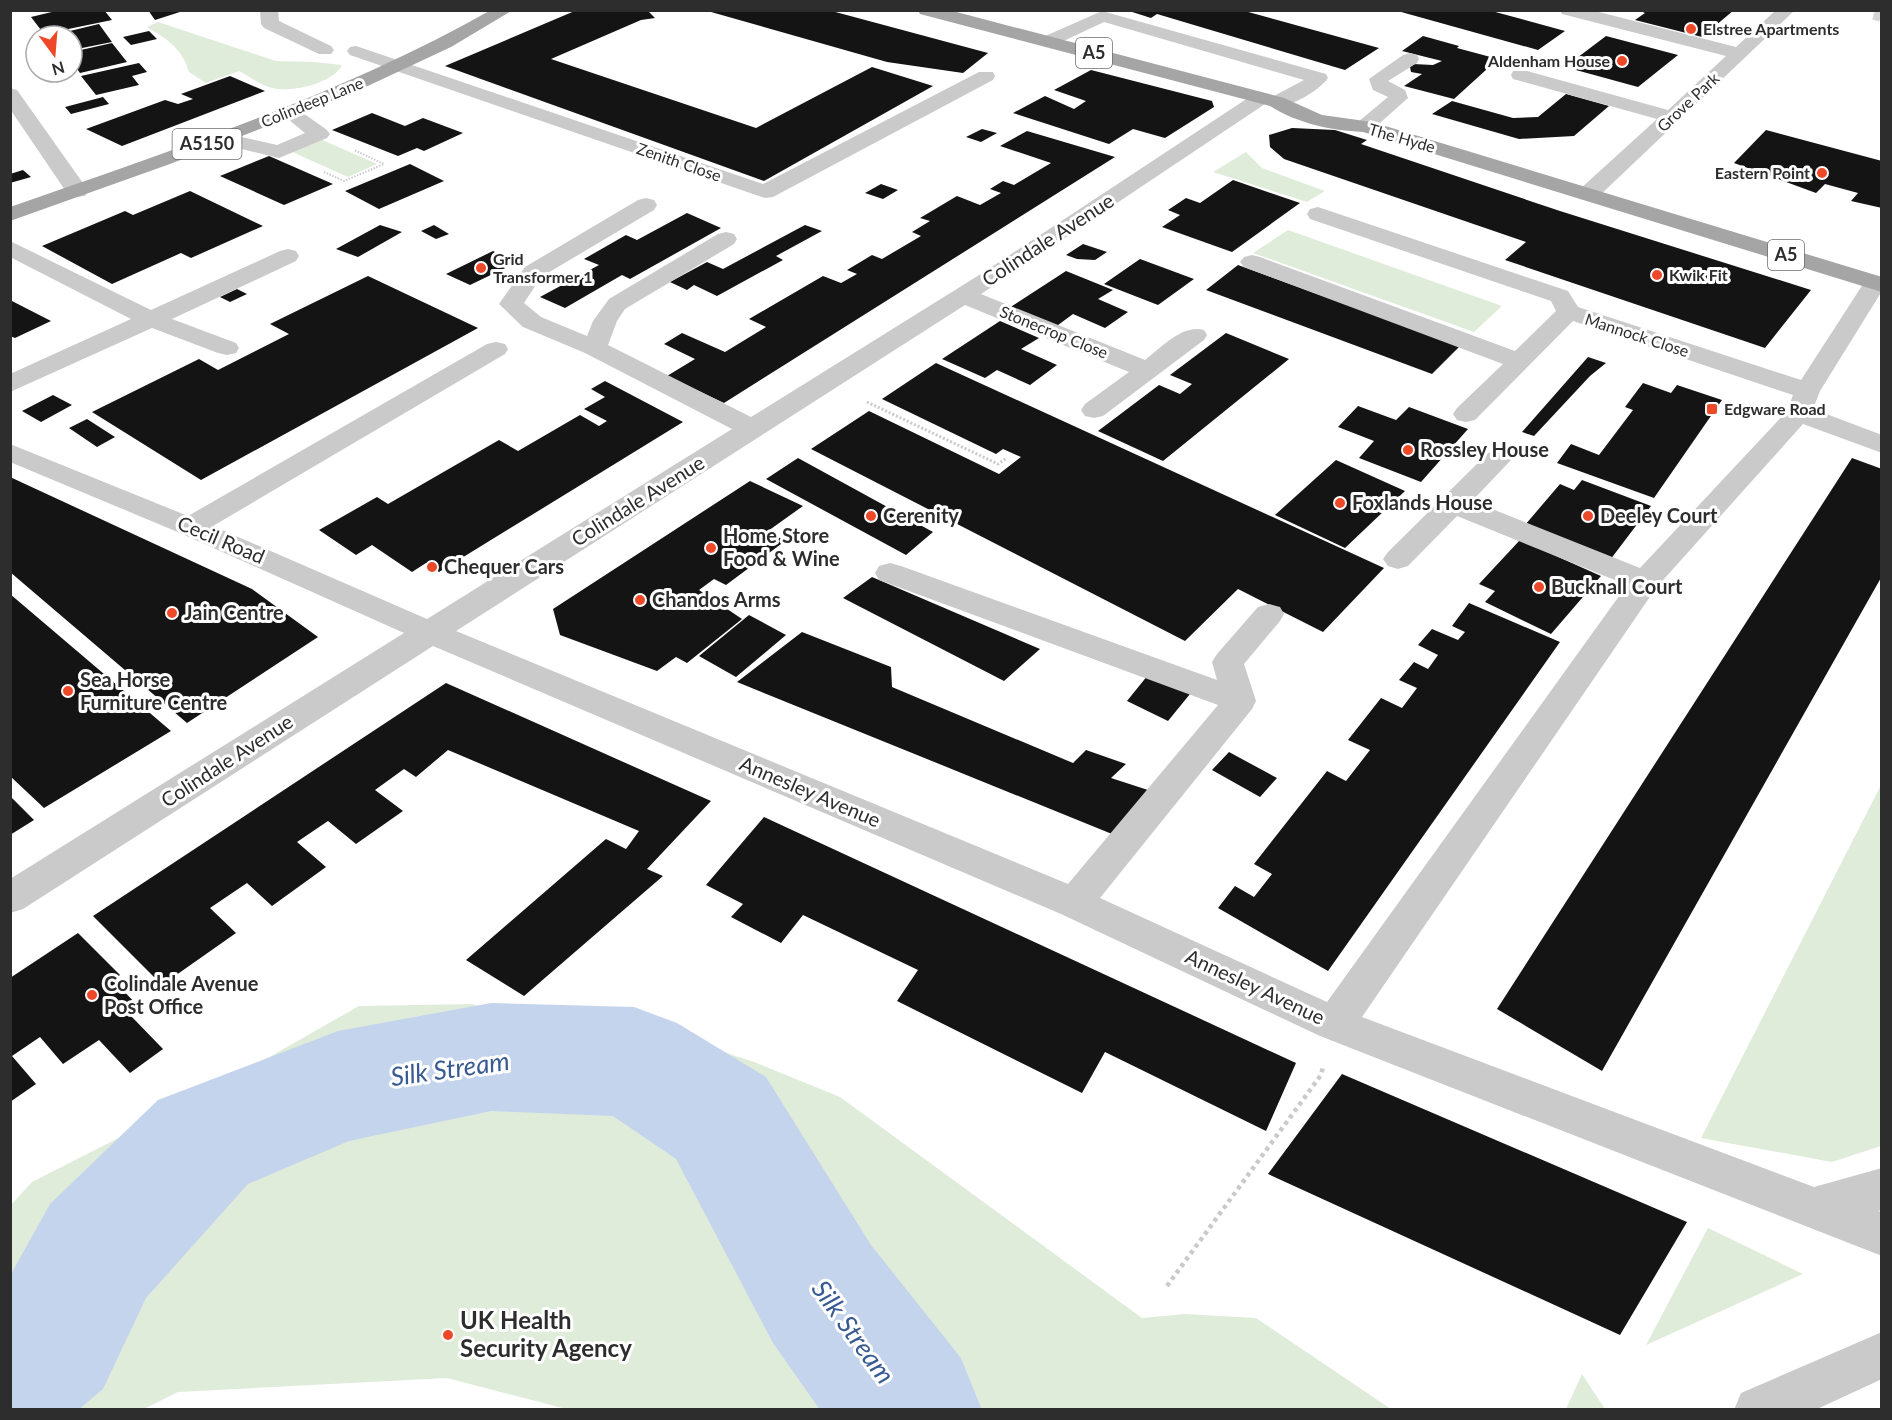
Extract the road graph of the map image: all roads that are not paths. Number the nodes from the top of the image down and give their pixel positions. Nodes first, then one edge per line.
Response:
1 (269, 10) edge
2 (505, 10) edge
3 (926, 10) edge
4 (1568, 10) edge
5 (1787, 10) edge
6 (297, 19) dead end
7 (302, 40) junction
8 (1049, 41) junction
9 (325, 50) dead end
10 (356, 51) dead end
11 (1740, 54) junction
12 (1410, 59) dead end
13 (400, 65) junction
14 (1520, 75) dead end
15 (986, 76) dead end
16 (10, 94) edge
17 (1269, 100) junction
18 (289, 112) junction
19 (1672, 117) junction
20 (1365, 126) junction
21 (220, 138) junction
22 (77, 191) junction
23 (1588, 194) junction
24 (646, 205) dead end
25 (1318, 214) dead end
26 (10, 215) edge
27 (726, 238) dead end
28 (10, 248) edge
29 (288, 256) dead end
30 (1252, 262) dead end
31 (1878, 284) edge
32 (961, 295) junction
33 (1569, 312) junction
34 (150, 320) junction
35 (1195, 335) dead end
36 (226, 348) dead end
37 (594, 348) junction
38 (496, 349) dead end
39 (1519, 361) junction
40 (1147, 369) junction
41 (10, 384) edge
42 (1803, 402) junction
43 (1094, 410) dead end
44 (1466, 414) dead end
45 (753, 429) junction
46 (1881, 445) edge
47 (10, 452) edge
48 (1498, 459) dead end
49 (1453, 504) junction
50 (190, 527) junction
51 (1398, 559) dead end
52 (890, 573) dead end
53 (1645, 581) junction
54 (1269, 614) dead end
55 (429, 632) junction
56 (1240, 701) junction
57 (10, 898) edge
58 (1074, 903) junction
59 (1334, 1024) junction
60 (1881, 1189) edge
61 (1813, 1208) junction
62 (1881, 1234) edge
63 (1881, 1355) edge
64 (1758, 1410) edge

1 - 7 street
2 - 13 main road, Colindeep Lane / A5150
3 - 8 main road, The Hyde / A5
4 - 11 street
5 - 11 street, Grove Park
6 - 7 street
7 - 9 street
8 - 17 main road, The Hyde / A5
8 - 17 street, Colindale Avenue
10 - 13 street, Zenith Close
11 - 19 street, Grove Park
12 - 20 street
13 - 15 street, Zenith Close
13 - 18 main road, Colindeep Lane / A5150
14 - 19 street
16 - 22 street
17 - 20 main road, The Hyde / A5
17 - 32 street, Colindale Avenue
18 - 21 main road, Colindeep Lane / A5150
18 - 21 street
19 - 23 street, Grove Park
20 - 23 main road, The Hyde / A5
21 - 22 main road, Colindeep Lane / A5150
22 - 26 main road, Colindeep Lane / A5150
23 - 31 main road, The Hyde / A5
24 - 37 street
25 - 33 street
27 - 37 street
28 - 34 street
29 - 34 street
30 - 39 street
31 - 42 street, Annesley Avenue
32 - 40 street, Stonecrop Close
32 - 45 street, Colindale Avenue
33 - 39 street, Mannock Close
33 - 42 street, Mannock Close
34 - 36 street
34 - 41 street
35 - 40 street
37 - 45 street
38 - 50 street
39 - 44 street, Mannock Close
40 - 43 street
42 - 46 street, Mannock Close
42 - 53 street, Annesley Avenue
45 - 55 street, Colindale Avenue
47 - 50 street, Cecil Road
48 - 49 street
49 - 51 street
49 - 53 street
50 - 55 street, Cecil Road
52 - 56 street
53 - 59 street, Annesley Avenue
54 - 56 street
55 - 57 street, Colindale Avenue
55 - 58 street, Annesley Avenue
56 - 58 street
58 - 59 street, Annesley Avenue
59 - 61 street
60 - 61 street
61 - 62 street
63 - 64 street

